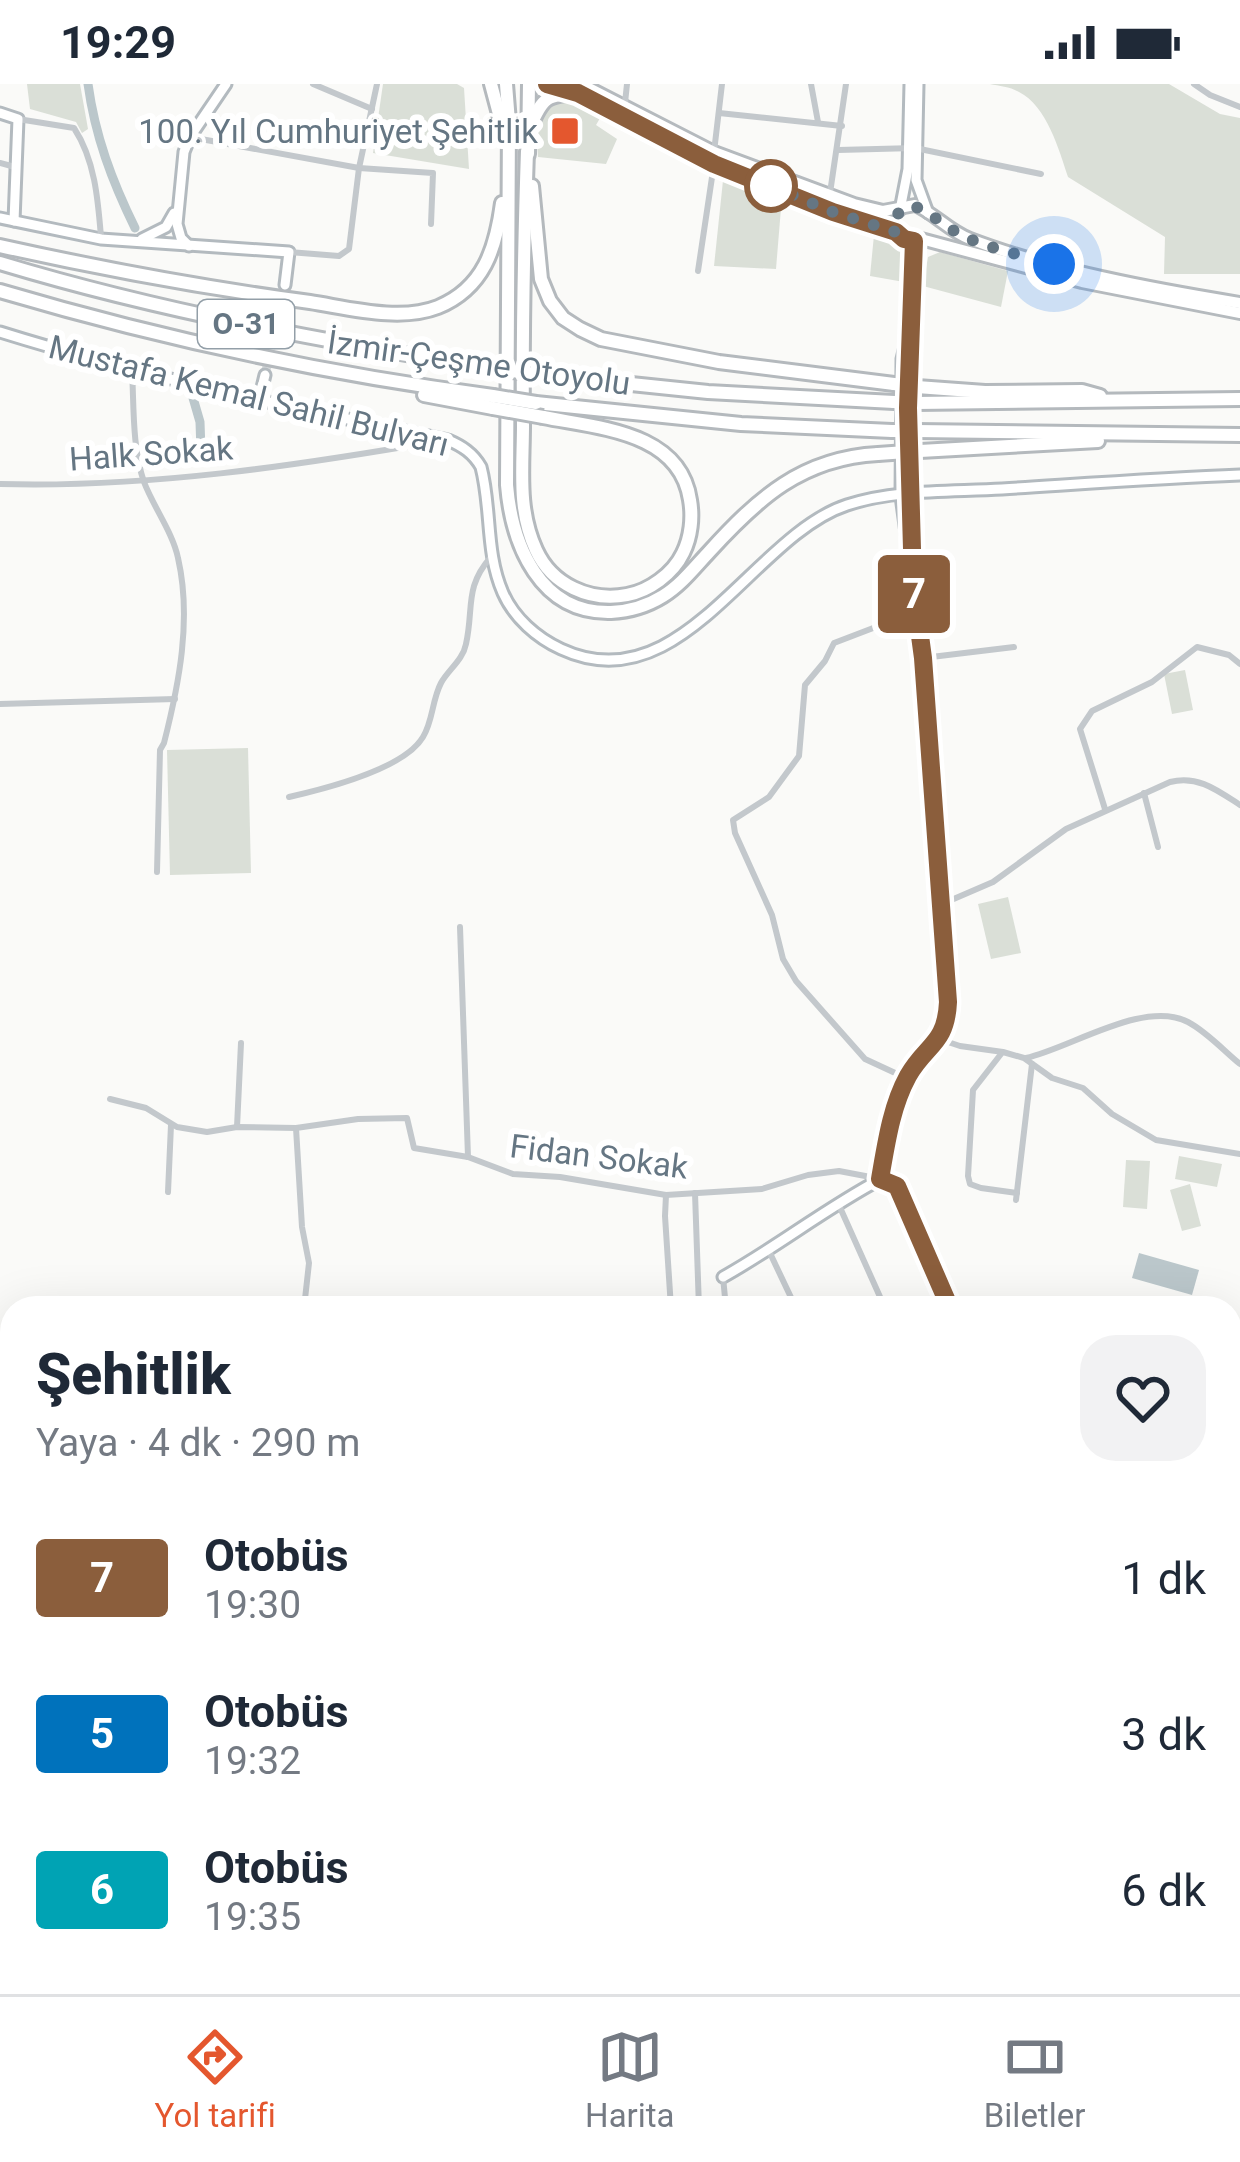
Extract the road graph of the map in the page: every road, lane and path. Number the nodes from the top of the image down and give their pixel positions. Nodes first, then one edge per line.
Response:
1 (226, 84) edge
2 (314, 84) edge
3 (377, 84) edge
4 (491, 84) edge
5 (510, 84) edge
6 (527, 84) edge
7 (547, 84) edge
8 (627, 84) edge
9 (722, 84) edge
10 (812, 84) edge
11 (846, 84) edge
12 (1194, 84) edge
13 (909, 85) edge
14 (579, 88) edge
15 (624, 106) junction
16 (1240, 107) edge
17 (372, 109) junction
18 (0, 113) edge
19 (719, 113) junction
20 (18, 119) junction
21 (818, 122) junction
22 (842, 126) junction
23 (190, 137) junction
24 (527, 147) junction
25 (912, 148) junction
26 (508, 150) junction
27 (838, 150) junction
28 (714, 158) junction
29 (0, 163) edge
30 (15, 167) junction
31 (359, 168) junction
32 (1041, 174) dead end
33 (830, 195) junction
34 (900, 210) junction
35 (928, 213) junction
36 (0, 218) edge
37 (14, 221) junction
38 (431, 224) dead end
39 (171, 225) junction
40 (896, 232) junction
41 (101, 239) junction
42 (917, 240) junction
43 (136, 242) junction
44 (164, 244) junction
45 (0, 246) edge
46 (189, 246) junction
47 (290, 252) junction
48 (0, 263) edge
49 (698, 271) dead end
50 (285, 285) tunnel mouth
51 (0, 291) edge
52 (1240, 303) edge
53 (1240, 313) edge
54 (0, 332) edge
55 (132, 370) junction
56 (265, 376) tunnel mouth
57 (1240, 399) edge
58 (259, 400) junction
59 (1112, 400) junction
60 (493, 402) junction
61 (1240, 436) edge
62 (448, 440) junction
63 (1240, 475) edge
64 (144, 481) junction
65 (0, 484) edge
66 (907, 495) junction
67 (491, 557) junction
68 (916, 612) junction
69 (1014, 647) dead end
70 (923, 658) junction
71 (1240, 664) edge
72 (175, 699) junction
73 (0, 704) edge
74 (1144, 793) junction
75 (289, 797) dead end
76 (1240, 805) edge
77 (1105, 809) junction
78 (1158, 847) dead end
79 (157, 872) dead end
80 (942, 904) junction
81 (460, 927) dead end
82 (939, 1039) junction
83 (241, 1043) dead end
84 (1003, 1052) junction
85 (1028, 1061) junction
86 (1240, 1064) edge
87 (906, 1078) junction
88 (110, 1099) dead end
89 (172, 1125) junction
90 (238, 1127) junction
91 (296, 1128) junction
92 (1240, 1154) edge
93 (468, 1157) junction
94 (880, 1179) junction
95 (168, 1192) dead end
96 (695, 1193) junction
97 (666, 1195) junction
98 (838, 1203) junction
99 (769, 1252) junction
100 (723, 1277) joint
101 (305, 1296) edge
102 (670, 1296) edge
103 (698, 1296) edge
104 (725, 1296) edge
105 (790, 1296) edge
106 (879, 1296) edge
107 (945, 1296) edge

1 - 23 street
2 - 17 street
3 - 17 street
4 - 26 highway
5 - 6 main road
5 - 26 highway
6 - 24 highway
7 - 14 main road
8 - 15 street
9 - 19 street
10 - 21 street
11 - 22 street
12 - 16 street
13 - 25 street
13 - 25 street
14 - 15 main road
14 - 24 highway
14 - 28 main road
15 - 28 main road
17 - 31 street
18 - 20 street
19 - 21 street
19 - 28 street
20 - 30 street
20 - 41 street
21 - 22 street
22 - 27 street
23 - 31 street
23 - 39 street
24 - 59 highway, bridge
24 - 60 highway, bridge
25 - 27 street
25 - 32 street
25 - 34 street
25 - 35 street
26 - 45 highway
26 - 61 highway, bridge
27 - 33 street
28 - 33 main road
28 - 40 main road
28 - 49 street
29 - 30 street
30 - 37 street
31 - 38 street
31 - 47 street
33 - 34 main road
34 - 35 main road
34 - 40 main road
35 - 42 main road
35 - 52 main road
36 - 37 street
37 - 41 street
39 - 43 street
39 - 44 street
39 - 46 street
40 - 42 main road
41 - 43 street
42 - 53 main road
42 - 66 street
43 - 44 street
44 - 46 street
46 - 47 street
47 - 50 street
48 - 59 highway, İzmir-Çeşme Otoyolu / O-31, bridge
51 - 60 highway, İzmir-Çeşme Otoyolu / O-31
54 - 55 street, Mustafa Kemal Sahil Bulvarı
55 - 58 street, Mustafa Kemal Sahil Bulvarı
55 - 64 street
56 - 58 street
57 - 59 highway, O-31
58 - 62 street, Mustafa Kemal Sahil Bulvarı
60 - 61 highway, İzmir-Çeşme Otoyolu / O-31, bridge
62 - 64 street, Halk Sokak
62 - 67 street, Mustafa Kemal Sahil Bulvarı
63 - 66 street, Mustafa Kemal Sahil Bulvarı
64 - 65 street, Halk Sokak
64 - 72 street
66 - 67 street, Mustafa Kemal Sahil Bulvarı
66 - 68 street
67 - 75 street
68 - 70 street
68 - 87 street
69 - 70 street
70 - 80 street
71 - 77 street
72 - 73 street
72 - 79 street
74 - 76 street
74 - 77 street
74 - 78 street
77 - 80 street
80 - 82 street
81 - 93 street
82 - 84 street
82 - 87 street
83 - 90 street
84 - 85 street
84 - 85 street
85 - 86 street
85 - 92 street
87 - 94 street
88 - 89 street
89 - 90 street
89 - 95 street
90 - 91 street
91 - 93 street, Fidan Sokak
91 - 101 street
93 - 97 street, Fidan Sokak
94 - 96 street, Fidan Sokak
94 - 98 street
94 - 107 street
96 - 97 street, Fidan Sokak
96 - 103 street
97 - 102 street
98 - 99 street
98 - 106 street
99 - 100 street
99 - 105 street
100 - 104 street

